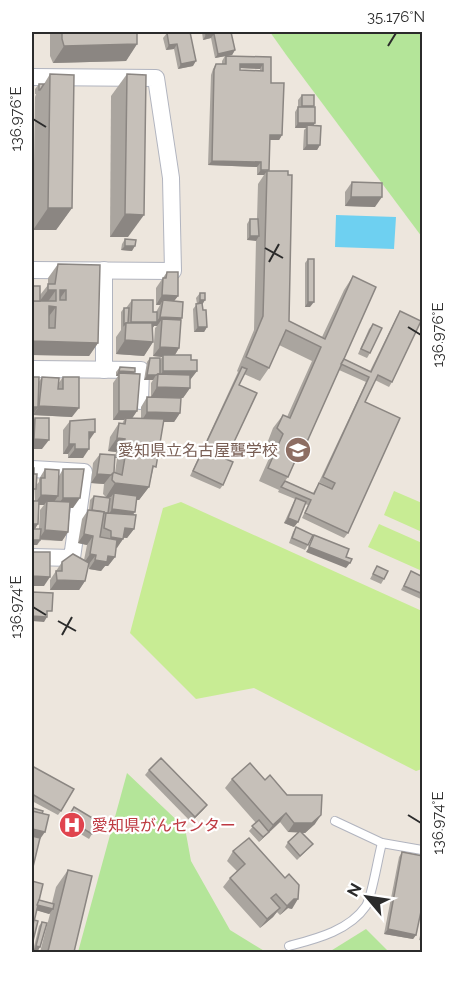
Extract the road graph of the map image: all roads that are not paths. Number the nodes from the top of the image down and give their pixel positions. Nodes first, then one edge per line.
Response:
1 (32, 77) edge
2 (32, 270) edge
3 (104, 270) junction
4 (32, 369) edge
5 (104, 370) junction
6 (140, 400) edge
7 (32, 469) edge
8 (32, 557) edge
9 (335, 821) dead end
10 (382, 843) junction
11 (423, 850) edge
12 (289, 946) dead end

1 - 3 street
2 - 3 street
3 - 5 street
4 - 5 street
5 - 6 street
7 - 8 street
9 - 10 lane
10 - 11 lane
10 - 12 lane

